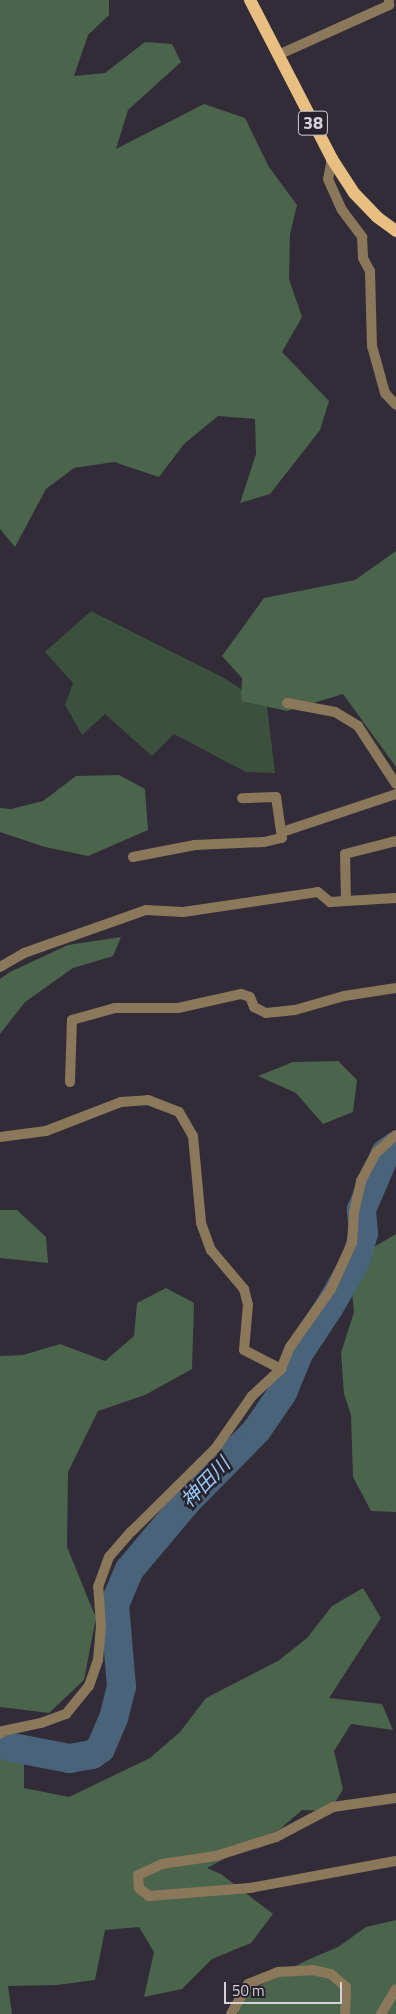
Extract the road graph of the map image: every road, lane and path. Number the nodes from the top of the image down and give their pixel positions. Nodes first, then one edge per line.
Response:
1 (250, 0) edge
2 (390, 0) edge
3 (278, 55) junction
4 (332, 159) junction
5 (396, 231) edge
6 (396, 405) edge
7 (286, 703) dead end
8 (396, 784) edge
9 (396, 794) edge
10 (242, 798) dead end
11 (282, 832) junction
12 (396, 841) edge
13 (133, 857) dead end
14 (396, 898) edge
15 (346, 901) junction
16 (0, 967) edge
17 (396, 988) edge
18 (70, 1082) dead end
19 (396, 1135) edge
20 (0, 1137) edge
21 (281, 1369) junction
22 (0, 1734) edge
23 (396, 1798) edge
24 (396, 1861) edge
25 (396, 1989) edge
26 (231, 2014) edge
27 (345, 2014) edge
28 (381, 2014) edge

1 - 3 main road, 38
2 - 3 street
3 - 4 main road, 38
4 - 5 main road, 38
4 - 6 street
7 - 8 street
9 - 11 street
10 - 11 street
11 - 13 street
12 - 15 street
14 - 15 street
15 - 16 street
17 - 18 street
19 - 21 street
20 - 21 street
21 - 22 street
23 - 24 street
25 - 28 street
26 - 27 street

